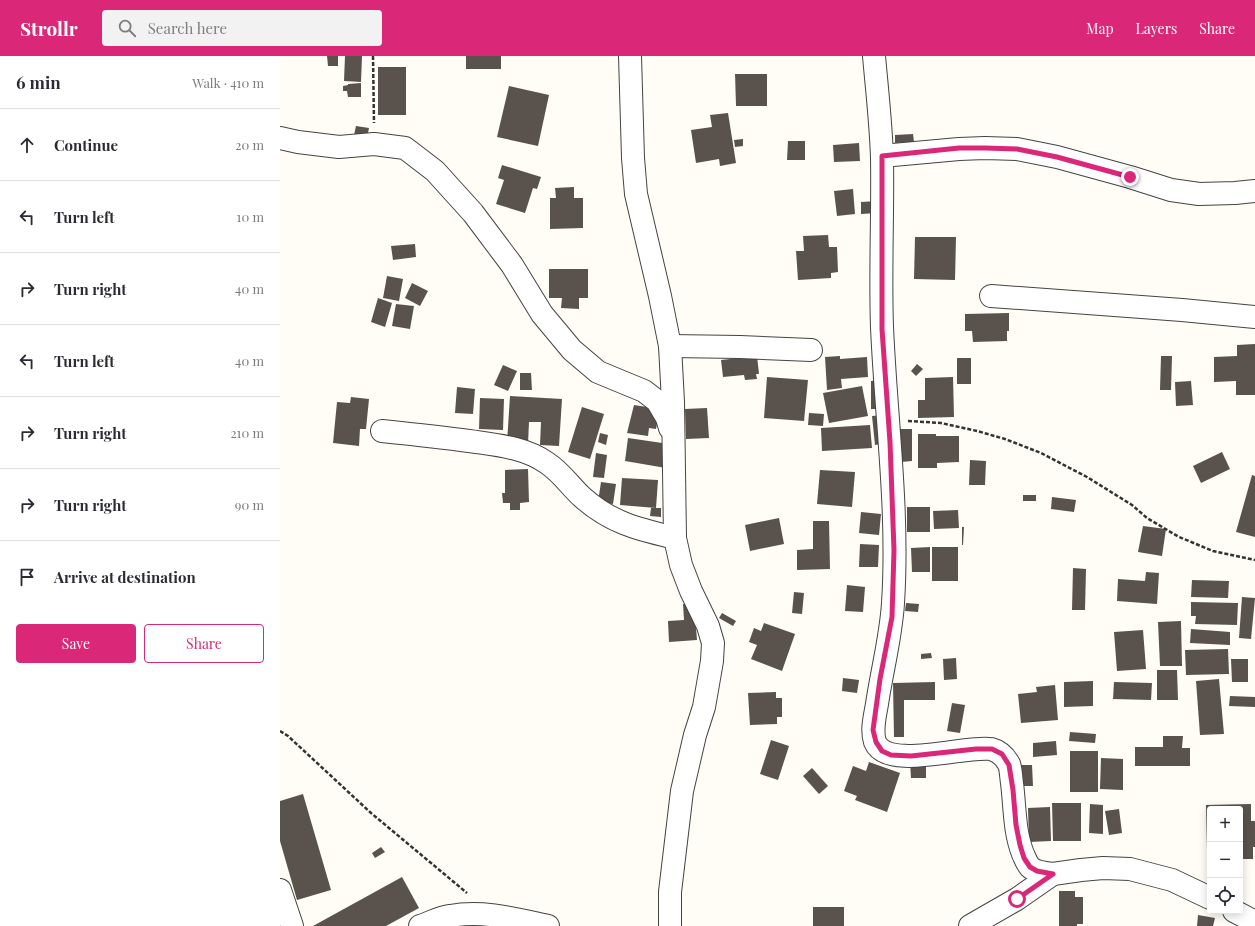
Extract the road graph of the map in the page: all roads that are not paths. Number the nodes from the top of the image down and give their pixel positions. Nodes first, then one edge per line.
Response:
1 (630, 56) edge
2 (874, 56) edge
3 (280, 138) edge
4 (882, 156) junction
5 (1255, 191) edge
6 (991, 296) dead end
7 (1255, 317) edge
8 (670, 346) junction
9 (811, 350) dead end
10 (382, 431) dead end
11 (673, 441) junction
12 (675, 538) junction
13 (1053, 874) junction
14 (280, 890) edge
15 (1207, 897) edge
16 (1240, 914) edge
17 (1255, 922) edge
18 (292, 926) edge
19 (420, 926) edge
20 (548, 926) edge
21 (670, 926) edge
22 (970, 926) edge

1 - 8 street
2 - 4 street
3 - 11 street
4 - 5 street
4 - 13 street
6 - 7 street
8 - 9 street
8 - 11 street
10 - 12 street
11 - 12 street
12 - 21 street
13 - 15 street
13 - 22 street
14 - 18 street
16 - 17 street
19 - 20 street

